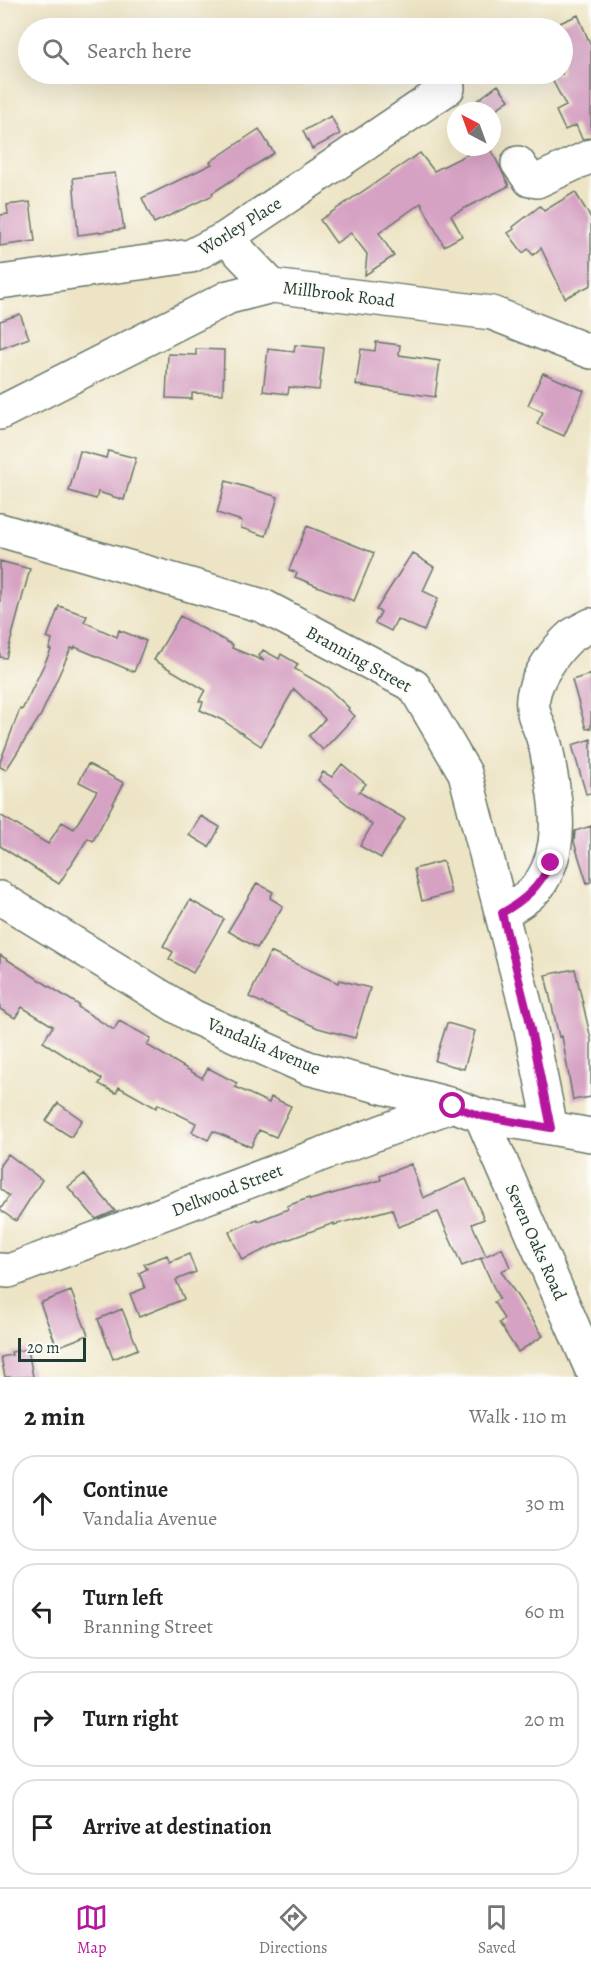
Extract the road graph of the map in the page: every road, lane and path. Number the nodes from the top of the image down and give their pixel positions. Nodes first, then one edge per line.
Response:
1 (448, 88) dead end
2 (591, 156) edge
3 (518, 163) dead end
4 (226, 238) junction
5 (0, 282) edge
6 (272, 286) junction
7 (591, 352) edge
8 (0, 413) edge
9 (0, 530) edge
10 (591, 625) edge
11 (0, 898) edge
12 (502, 913) junction
13 (467, 1111) junction
14 (551, 1128) junction
15 (591, 1135) edge
16 (0, 1270) edge
17 (591, 1368) edge

1 - 4 street, Worley Place
2 - 3 street
4 - 5 street, Worley Place
4 - 6 street
6 - 7 street, Millbrook Road
6 - 8 street, Millbrook Road
9 - 12 street, Branning Street
10 - 12 street
11 - 13 street, Vandalia Avenue
12 - 14 street, Branning Street
13 - 14 street, Vandalia Avenue
13 - 16 street, Dellwood Street
13 - 17 street, Seven Oaks Road
14 - 15 street, Vandalia Avenue

